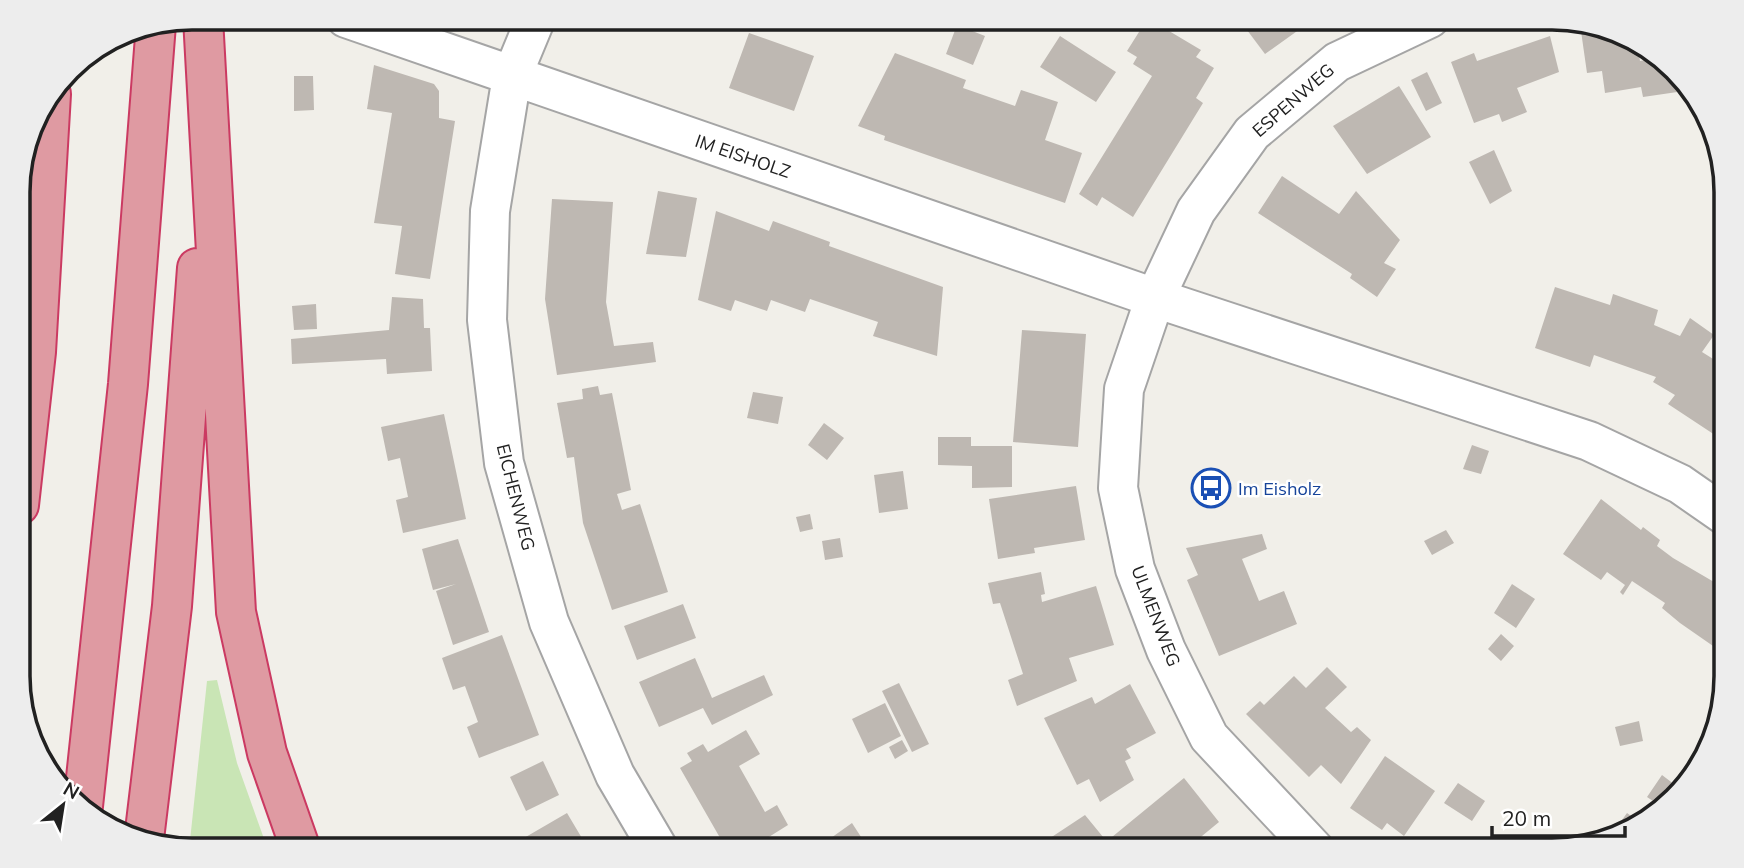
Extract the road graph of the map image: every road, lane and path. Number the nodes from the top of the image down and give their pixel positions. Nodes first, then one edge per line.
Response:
1 (204, 30) edge
2 (380, 30) edge
3 (531, 30) edge
4 (1405, 30) edge
5 (155, 40) edge
6 (512, 76) junction
7 (207, 84) junction
8 (50, 113) edge
9 (1155, 298) junction
10 (30, 406) edge
11 (1714, 508) edge
12 (87, 770) edge
13 (145, 831) edge
14 (296, 838) edge
15 (652, 838) edge
16 (1304, 838) edge

1 - 7 highway
2 - 6 street, IM EISHOLZ
3 - 6 street, EICHENWEG
4 - 9 street, ESPENWEG
5 - 12 highway
6 - 9 street, IM EISHOLZ
6 - 15 street, EICHENWEG
7 - 13 highway
7 - 14 highway
8 - 10 highway
9 - 11 street, IM EISHOLZ
9 - 16 street, ULMENWEG

